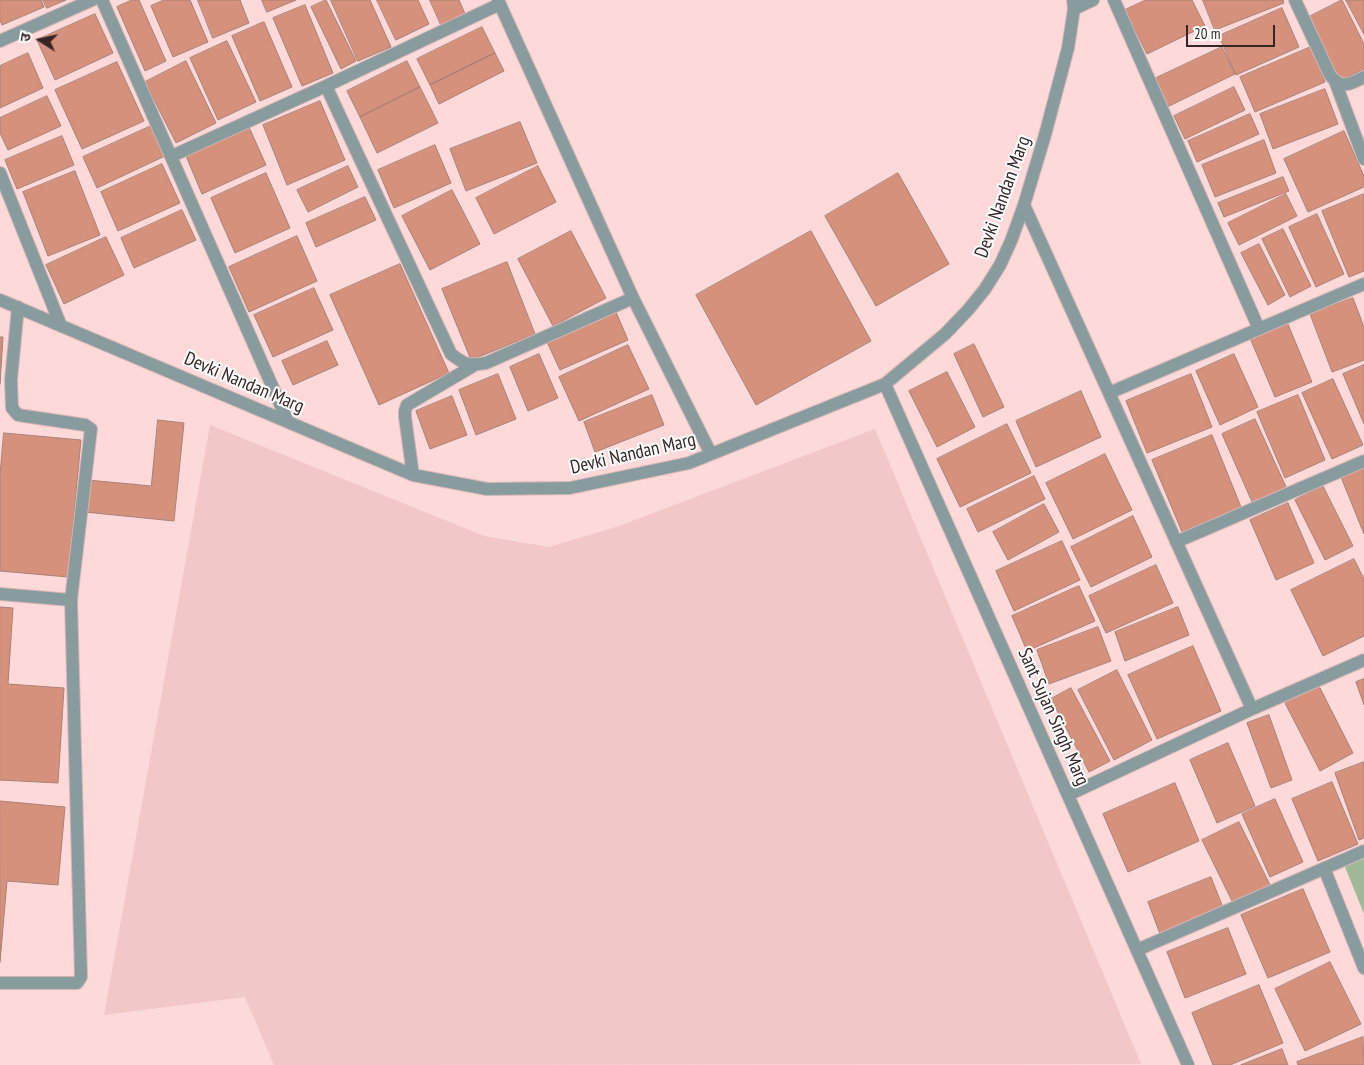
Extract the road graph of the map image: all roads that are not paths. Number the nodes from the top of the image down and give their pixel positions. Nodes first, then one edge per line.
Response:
1 (92, 0) edge
2 (102, 0) edge
3 (1092, 0) edge
4 (1114, 0) edge
5 (1295, 0) edge
6 (499, 2) edge
7 (1074, 4) edge
8 (0, 41) edge
9 (1364, 77) edge
10 (1335, 81) junction
11 (326, 86) junction
12 (172, 156) junction
13 (1364, 159) edge
14 (0, 173) edge
15 (1024, 205) junction
16 (1364, 284) edge
17 (632, 298) junction
18 (0, 300) edge
19 (18, 307) junction
20 (61, 326) junction
21 (1259, 329) junction
22 (473, 366) junction
23 (885, 384) junction
24 (1109, 393) junction
25 (288, 422) junction
26 (711, 454) junction
27 (1364, 461) edge
28 (413, 475) junction
29 (1176, 542) junction
30 (0, 594) edge
31 (71, 600) junction
32 (1364, 660) edge
33 (1252, 709) junction
34 (1068, 795) junction
35 (1364, 851) edge
36 (1324, 868) junction
37 (1137, 950) junction
38 (1364, 968) edge
39 (0, 983) edge
40 (1188, 1065) edge

1 - 8 street
2 - 12 street
3 - 7 street
4 - 21 street
5 - 10 street
6 - 11 street
6 - 17 street
7 - 15 street, Devki Nandan Marg
9 - 10 street
10 - 13 street
11 - 12 street
11 - 22 street
12 - 25 street
14 - 20 street
15 - 23 street, Devki Nandan Marg
15 - 24 street
16 - 21 street
17 - 22 street
17 - 26 street
18 - 19 street, Devki Nandan Marg
19 - 20 street, Devki Nandan Marg
19 - 31 street
20 - 25 street, Devki Nandan Marg
21 - 24 street
22 - 28 street
23 - 26 street, Devki Nandan Marg
23 - 34 street, Sant Sujan Singh Marg
24 - 29 street
25 - 28 street, Devki Nandan Marg
26 - 28 street, Devki Nandan Marg
27 - 29 street
29 - 33 street
30 - 31 street
31 - 39 street
32 - 33 street
33 - 34 street
34 - 37 street, Sant Sujan Singh Marg
35 - 36 street
36 - 37 street
36 - 38 street
37 - 40 street, Sant Sujan Singh Marg

